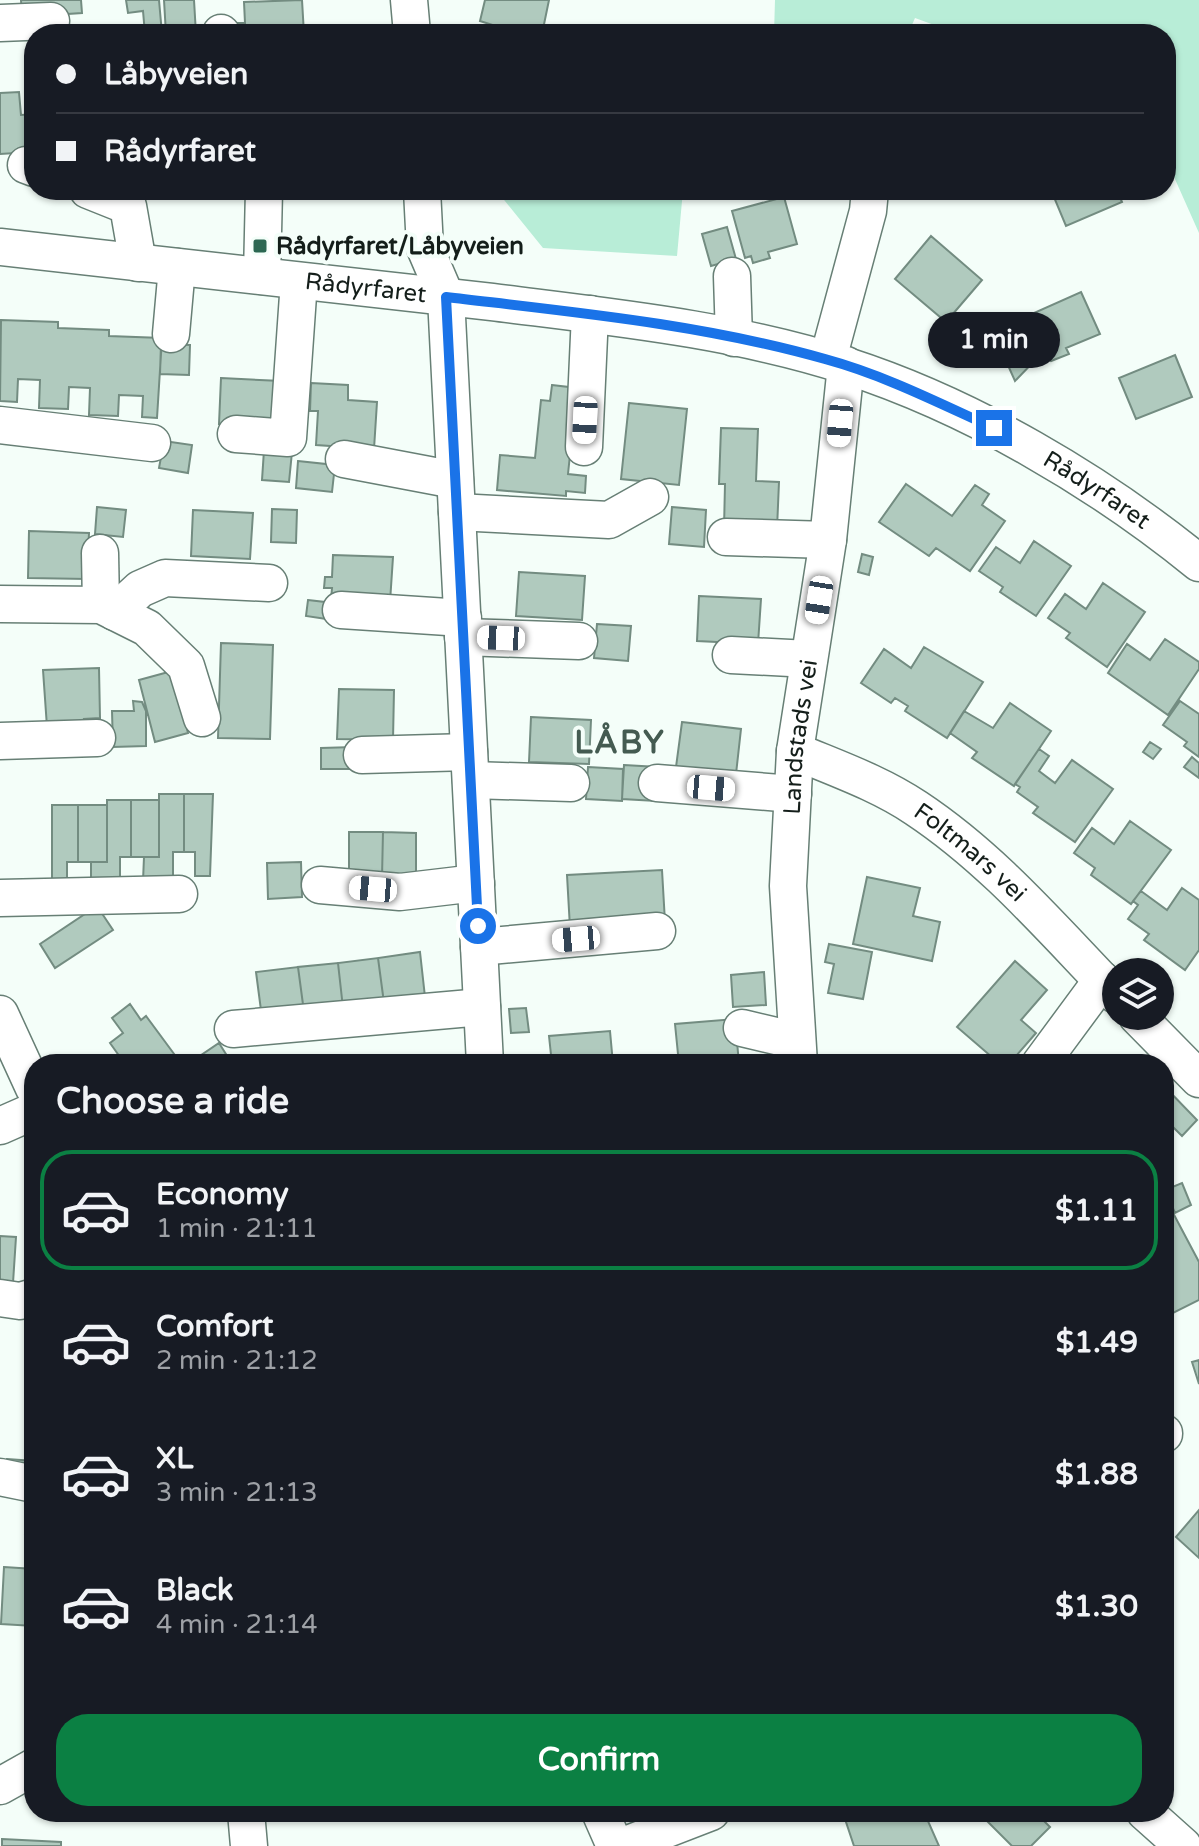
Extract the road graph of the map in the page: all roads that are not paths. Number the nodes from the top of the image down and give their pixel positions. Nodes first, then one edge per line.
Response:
1 (409, 0) edge
2 (51, 21) dead end
3 (0, 23) edge
4 (411, 24) edge
5 (113, 200) edge
6 (264, 200) edge
7 (423, 200) edge
8 (876, 200) edge
9 (0, 247) edge
10 (138, 263) junction
11 (177, 267) junction
12 (262, 276) junction
13 (732, 276) dead end
14 (299, 281) junction
15 (446, 297) junction
16 (590, 314) junction
17 (171, 334) dead end
18 (734, 338) junction
19 (837, 362) junction
20 (0, 425) edge
21 (236, 434) dead end
22 (152, 443) dead end
23 (584, 447) dead end
24 (344, 459) dead end
25 (456, 496) junction
26 (650, 497) dead end
27 (726, 537) dead end
28 (828, 540) junction
29 (100, 553) dead end
30 (1199, 563) edge
31 (269, 583) dead end
32 (0, 604) edge
33 (108, 608) junction
34 (341, 610) dead end
35 (463, 628) junction
36 (579, 641) dead end
37 (731, 655) dead end
38 (809, 659) junction
39 (202, 718) dead end
40 (97, 738) dead end
41 (0, 741) edge
42 (795, 751) junction
43 (362, 755) dead end
44 (470, 766) junction
45 (571, 783) dead end
46 (657, 783) dead end
47 (793, 794) junction
48 (476, 883) junction
49 (320, 885) dead end
50 (179, 894) dead end
51 (0, 898) edge
52 (657, 931) dead end
53 (479, 947) junction
54 (1102, 980) edge
55 (1102, 995) edge
56 (482, 1007) junction
57 (0, 1014) edge
58 (742, 1028) dead end
59 (233, 1029) dead end
60 (1151, 1030) edge
61 (798, 1053) edge
62 (484, 1054) edge
63 (1049, 1054) edge
64 (24, 1066) edge
65 (1199, 1079) edge
66 (24, 1115) edge
67 (0, 1126) edge
68 (0, 1298) edge
69 (24, 1300) edge
70 (0, 1321) edge
71 (24, 1325) edge
72 (0, 1477) edge
73 (24, 1482) edge
74 (24, 1773) edge
75 (0, 1786) edge
76 (247, 1822) edge
77 (604, 1822) edge
78 (685, 1822) edge
79 (1156, 1822) edge
80 (249, 1846) edge
81 (615, 1846) edge
82 (623, 1846) edge
83 (1183, 1846) edge

1 - 4 street
2 - 3 street
5 - 10 street
6 - 12 street
7 - 15 street
8 - 19 street, Landstads vei
9 - 10 street, Rådyrfaret
10 - 11 street, Rådyrfaret
11 - 12 street, Rådyrfaret
11 - 17 street
12 - 14 street, Rådyrfaret
13 - 18 street
14 - 15 street, Rådyrfaret
14 - 21 street
15 - 16 street, Rådyrfaret
15 - 25 street
16 - 18 street, Rådyrfaret
16 - 23 street
18 - 19 street, Rådyrfaret
19 - 28 street, Landstads vei
19 - 30 street, Rådyrfaret
20 - 22 street
24 - 25 street
25 - 26 street
25 - 35 street
27 - 28 street
28 - 38 street, Landstads vei
29 - 33 street
31 - 33 street
32 - 33 street
33 - 39 street
34 - 35 street
35 - 36 street
35 - 44 street
37 - 38 street
38 - 42 street, Landstads vei
40 - 41 street
42 - 47 street, Landstads vei
42 - 54 street, Foltmars vei
43 - 44 street
44 - 45 street
44 - 48 street
46 - 47 street
47 - 61 street, Landstads vei
48 - 49 street
48 - 53 street
50 - 51 street
52 - 53 street
53 - 56 street
55 - 63 street
56 - 59 street
56 - 62 street
57 - 64 street
58 - 61 street
60 - 65 street
66 - 67 street
68 - 69 street
70 - 71 street
72 - 73 street
74 - 75 street
76 - 80 street
77 - 81 street
78 - 82 street
79 - 83 street

